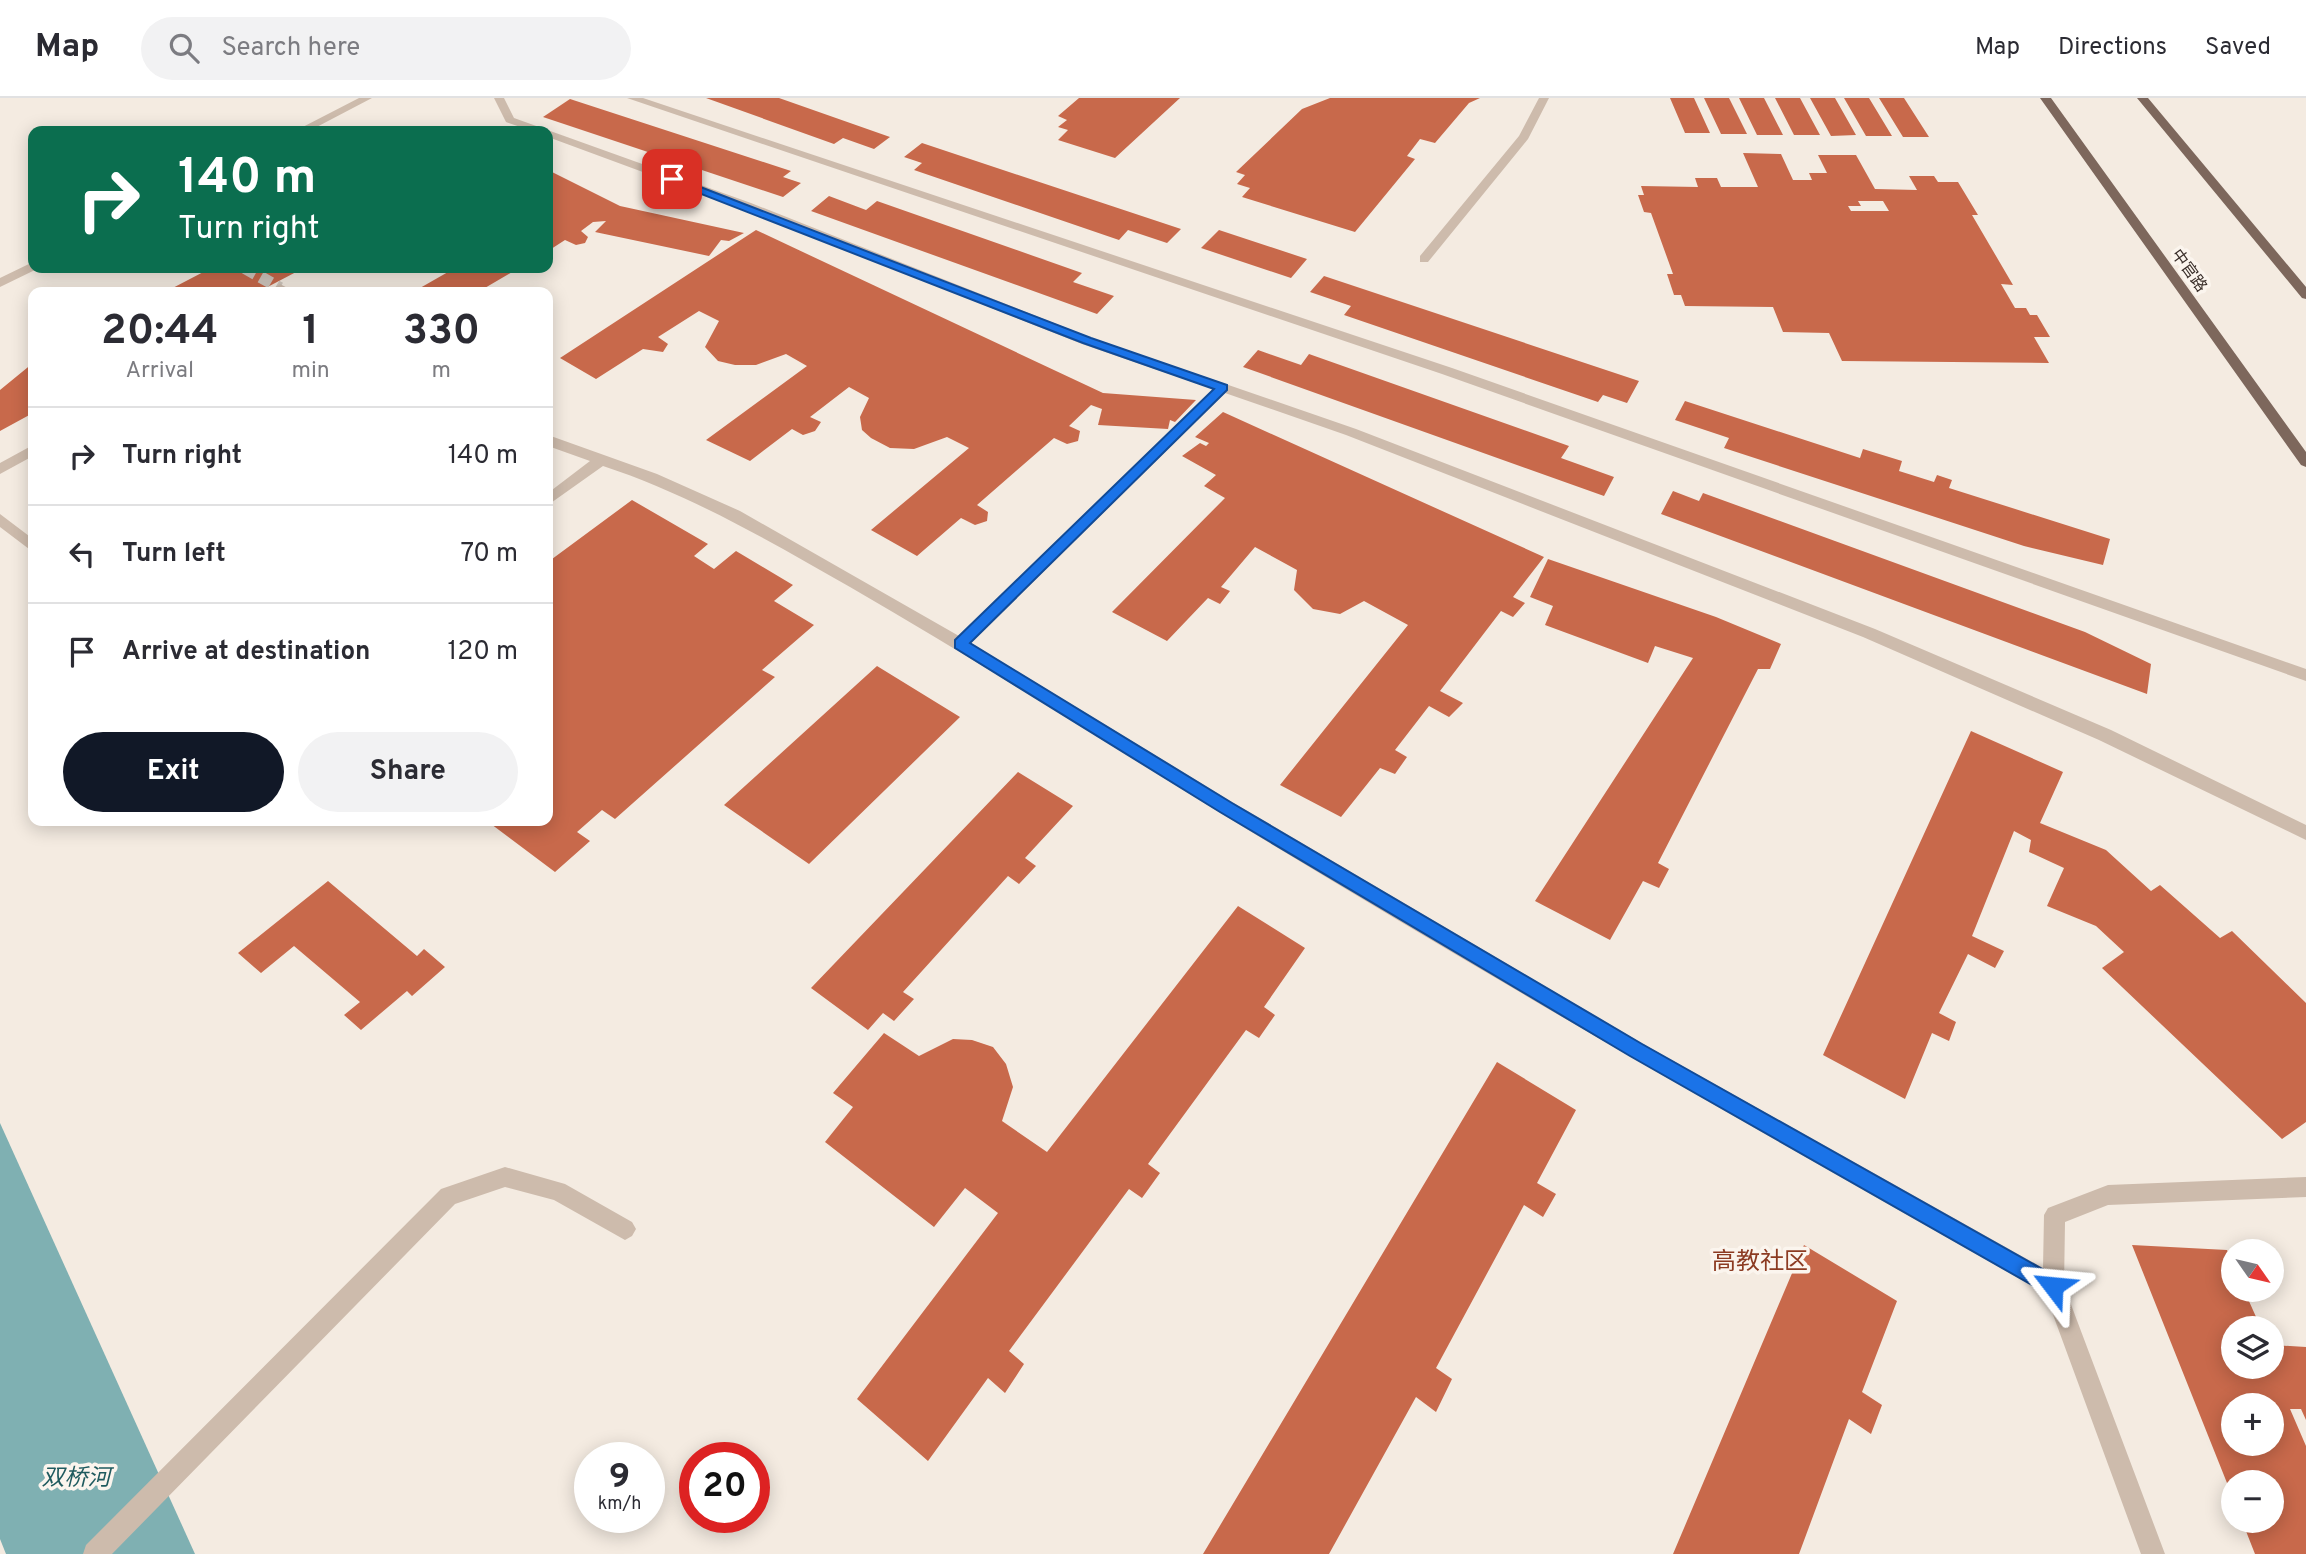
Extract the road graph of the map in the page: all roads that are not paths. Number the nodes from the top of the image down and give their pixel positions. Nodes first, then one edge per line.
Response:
1 (367, 98) edge
2 (499, 98) edge
3 (632, 98) edge
4 (1544, 98) edge
5 (2045, 98) edge
6 (2142, 98) edge
7 (311, 126) edge
8 (527, 126) edge
9 (553, 135) edge
10 (1424, 259) dead end
11 (28, 269) edge
12 (0, 283) edge
13 (2306, 295) edge
14 (1223, 387) junction
15 (553, 443) edge
16 (28, 453) edge
17 (601, 460) junction
18 (2306, 462) edge
19 (0, 469) edge
20 (553, 496) edge
21 (0, 519) edge
22 (28, 543) edge
23 (960, 644) junction
24 (2306, 675) edge
25 (2306, 833) edge
26 (2306, 1187) edge
27 (625, 1229) dead end
28 (2053, 1286) junction
29 (95, 1554) edge
30 (2153, 1554) edge

1 - 7 street
2 - 8 street
3 - 24 street
4 - 10 street
5 - 18 main road, 中官路
6 - 13 main road
9 - 14 street
11 - 12 street
14 - 23 street
14 - 25 street
15 - 17 street
16 - 19 street
17 - 20 street
17 - 23 street
21 - 22 street
23 - 28 street
26 - 28 street
27 - 29 street
28 - 30 street

